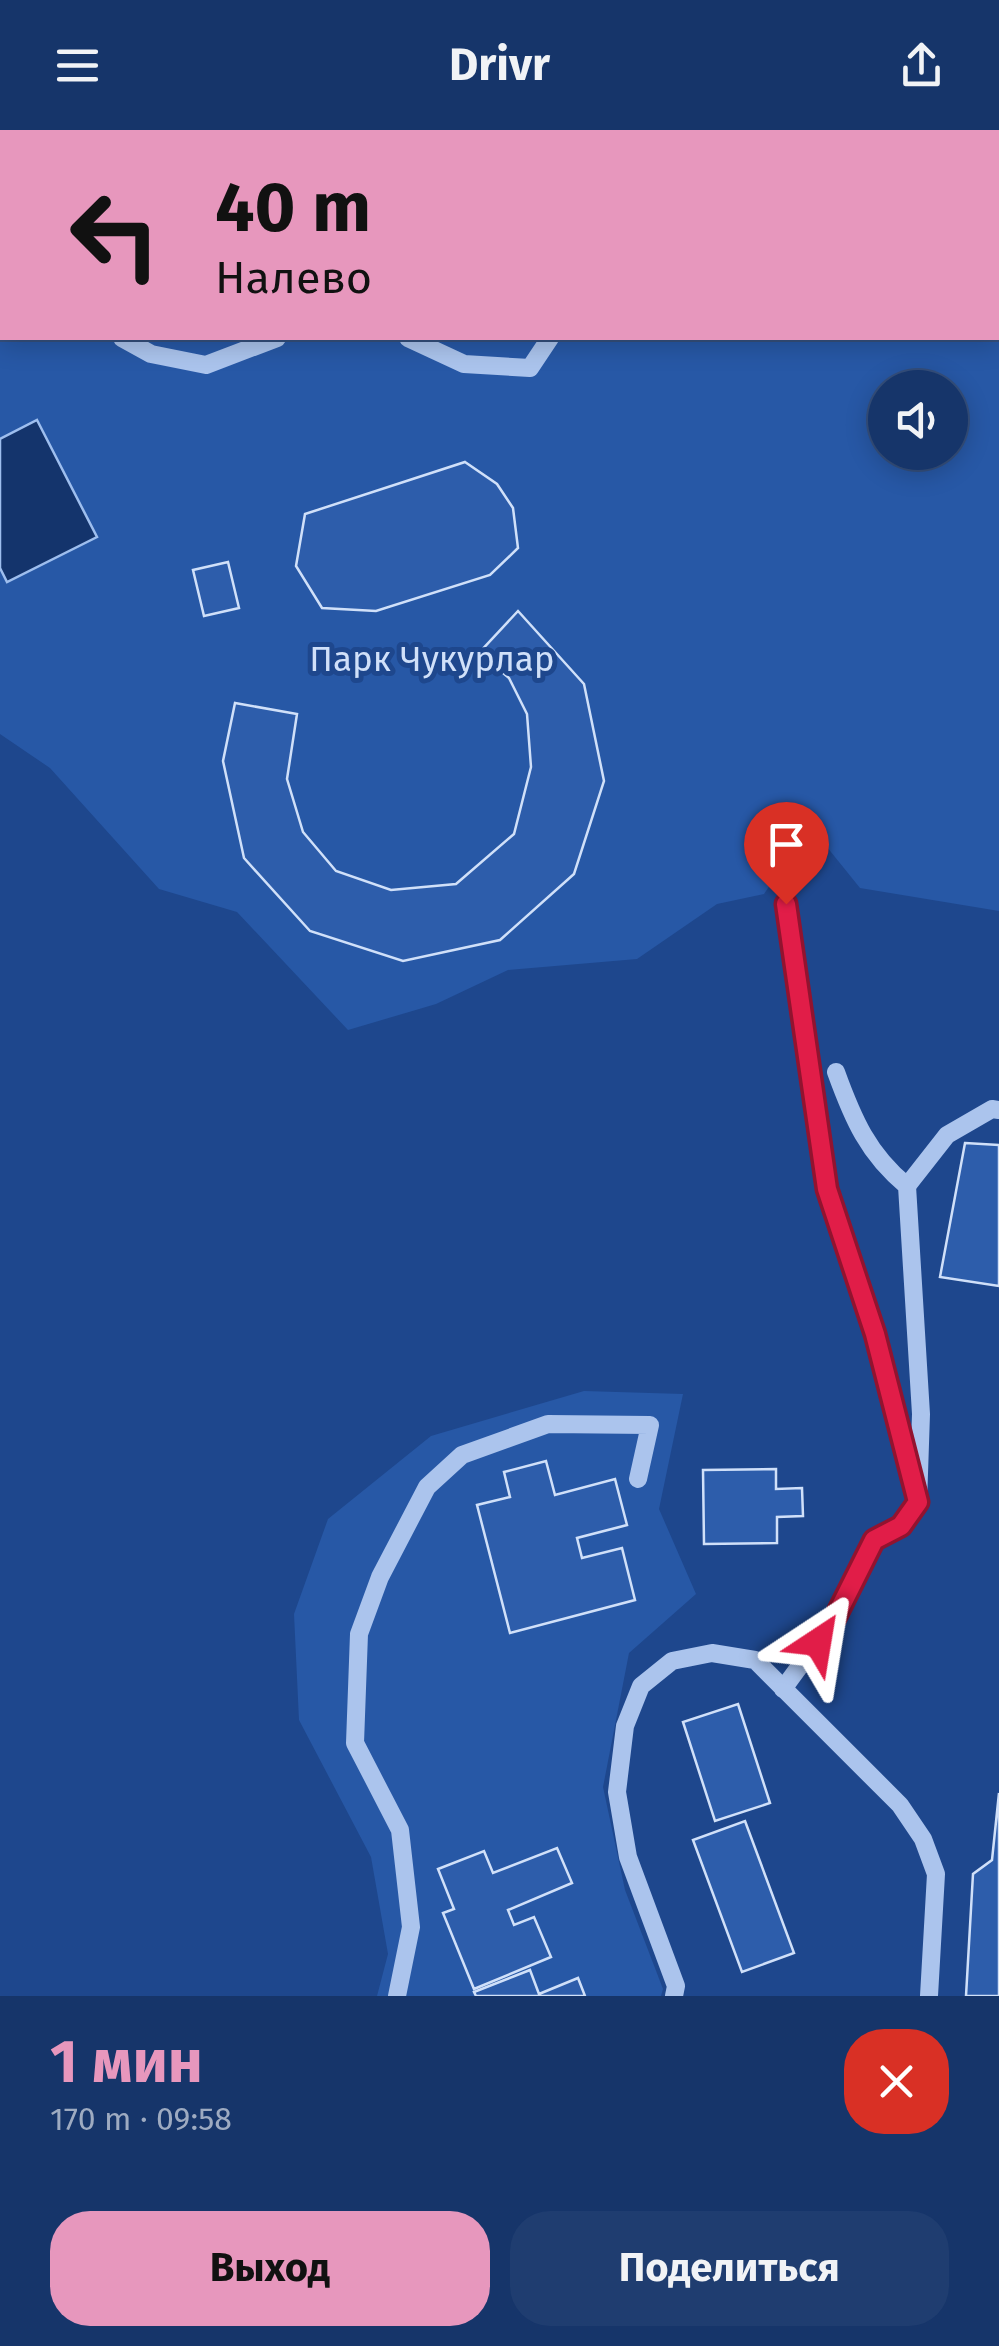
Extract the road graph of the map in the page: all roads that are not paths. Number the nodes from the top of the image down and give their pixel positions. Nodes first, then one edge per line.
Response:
1 (126, 340) edge
2 (273, 340) edge
3 (412, 340) edge
4 (549, 340) edge
5 (786, 904) dead end
6 (836, 1072) dead end
7 (999, 1110) edge
8 (907, 1186) junction
9 (638, 1479) dead end
10 (918, 1502) junction
11 (783, 1689) junction
12 (397, 1996) edge
13 (674, 1996) edge
14 (928, 1996) edge

1 - 2 street
3 - 4 street
5 - 10 street
6 - 8 street
7 - 8 street
8 - 10 street
9 - 12 street
10 - 11 street
11 - 13 street
11 - 14 street

